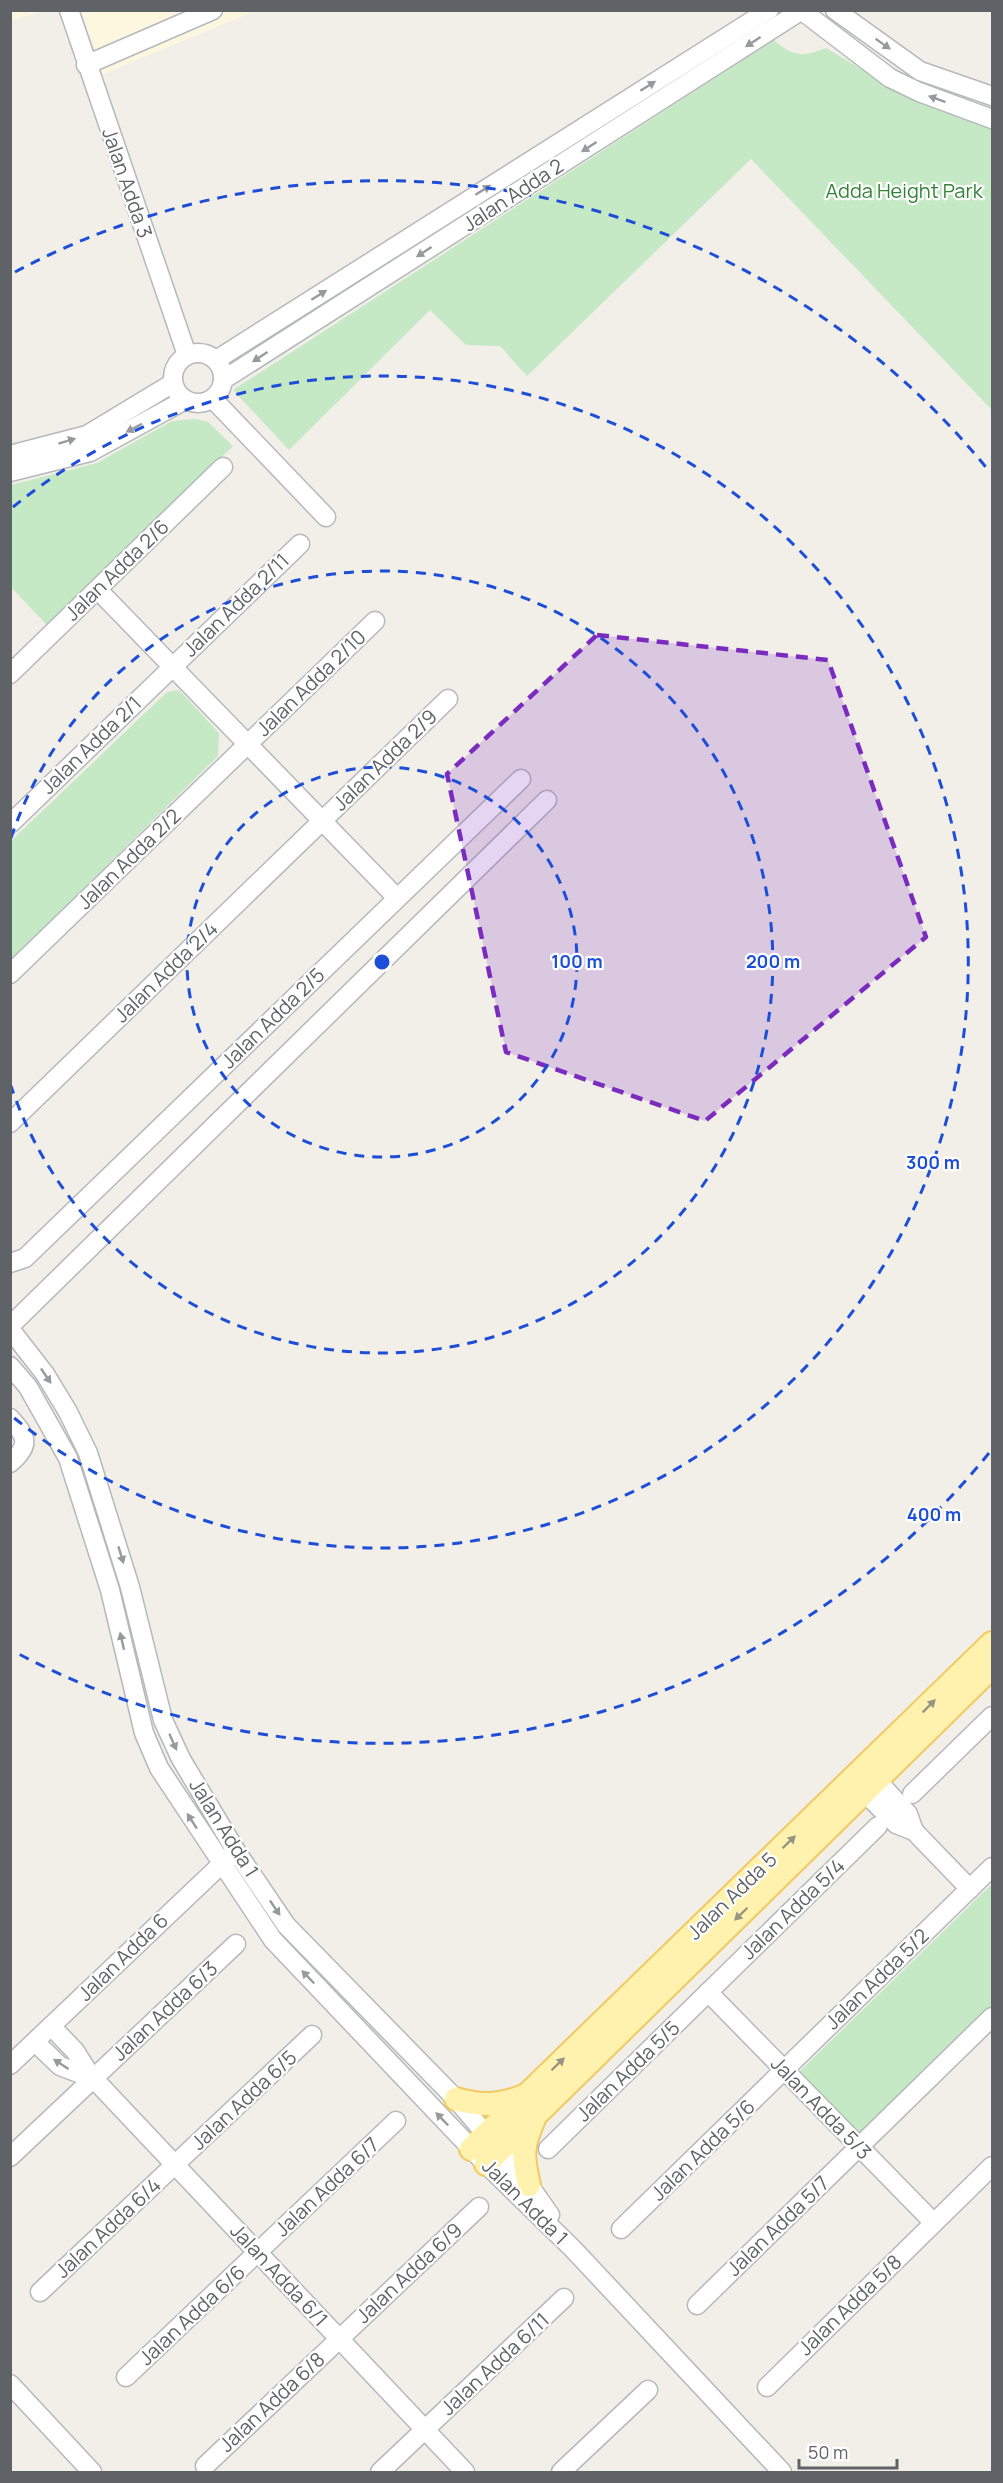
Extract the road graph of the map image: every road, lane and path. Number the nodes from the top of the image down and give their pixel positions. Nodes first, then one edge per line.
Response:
1 (69, 10) edge
2 (213, 10) edge
3 (761, 10) edge
4 (769, 10) edge
5 (835, 10) edge
6 (802, 11) edge
7 (746, 24) junction
8 (86, 65) junction
9 (993, 96) edge
10 (993, 118) edge
11 (187, 355) junction
12 (216, 360) junction
13 (223, 380) junction
14 (173, 383) junction
15 (213, 399) junction
16 (185, 400) junction
17 (16, 462) edge
18 (223, 467) dead end
19 (326, 517) dead end
20 (300, 544) dead end
21 (98, 590) junction
22 (375, 621) dead end
23 (172, 666) junction
24 (10, 674) edge
25 (448, 699) dead end
26 (247, 744) junction
27 (521, 779) dead end
28 (547, 800) dead end
29 (322, 821) junction
30 (10, 824) edge
31 (397, 898) junction
32 (10, 974) edge
33 (10, 1123) edge
34 (18, 1260) edge
35 (10, 1328) edge
36 (10, 1366) edge
37 (10, 1418) edge
38 (10, 1463) edge
39 (993, 1642) edge
40 (993, 1667) edge
41 (993, 1716) edge
42 (865, 1781) junction
43 (912, 1794) dead end
44 (878, 1826) dead end
45 (236, 1851) junction
46 (220, 1864) junction
47 (993, 1867) edge
48 (970, 1889) junction
49 (236, 1944) dead end
50 (708, 1992) junction
51 (993, 2017) edge
52 (51, 2026) junction
53 (312, 2035) dead end
54 (35, 2042) junction
55 (10, 2065) edge
56 (784, 2070) junction
57 (93, 2078) junction
58 (456, 2099) junction
59 (531, 2105) junction
60 (396, 2121) dead end
61 (860, 2147) junction
62 (548, 2149) dead end
63 (486, 2150) junction
64 (10, 2157) edge
65 (175, 2165) junction
66 (993, 2166) edge
67 (529, 2185) junction
68 (479, 2207) dead end
69 (934, 2223) junction
70 (621, 2229) dead end
71 (573, 2249) junction
72 (258, 2252) junction
73 (40, 2292) dead end
74 (564, 2298) dead end
75 (697, 2305) dead end
76 (339, 2339) junction
77 (126, 2377) dead end
78 (10, 2384) edge
79 (767, 2386) dead end
80 (648, 2390) dead end
81 (425, 2430) junction
82 (205, 2466) dead end
83 (92, 2472) edge
84 (380, 2472) edge
85 (465, 2472) edge
86 (561, 2472) edge
87 (782, 2472) edge

1 - 8 street, Jalan Adda 3
2 - 8 street
3 - 7 street
4 - 7 street, Jalan Adda 2
5 -> 9 street
10 -> 6 street
6 -> 13 street, Jalan Adda 2
12 -> 7 street, Jalan Adda 2
8 - 11 street, Jalan Adda 3
11 - 12 street
11 - 14 street
12 - 13 street
13 - 15 street, Jalan Adda 2
14 - 16 street
17 -> 14 street
15 - 16 street
15 - 19 street
16 -> 17 street
18 - 21 street, Jalan Adda 2/6
20 - 23 street, Jalan Adda 2/11
21 - 23 street
21 - 24 street, Jalan Adda 2/6
22 - 26 street, Jalan Adda 2/10
23 - 26 street
23 - 30 street, Jalan Adda 2/1
25 - 29 street, Jalan Adda 2/9
26 - 29 street
26 - 32 street, Jalan Adda 2/2
27 - 31 street, Jalan Adda 2/5
28 - 35 street
29 - 31 street
29 - 33 street, Jalan Adda 2/4
31 - 34 street, Jalan Adda 2/5
35 -> 45 street, Jalan Adda 1
46 -> 36 street, Jalan Adda 1
37 - 38 street
42 -> 39 main road, Jalan Adda 5
40 - 42 main road, Jalan Adda 5
41 - 43 street
42 - 48 street
42 - 59 main road, Jalan Adda 5
44 - 50 street, Jalan Adda 5/4
45 - 46 street, Jalan Adda 6
45 -> 58 street, Jalan Adda 1
46 - 52 street, Jalan Adda 6
63 -> 46 street, Jalan Adda 1
47 - 48 street, Jalan Adda 5/2
48 - 56 street, Jalan Adda 5/2
49 - 57 street, Jalan Adda 6/3
50 - 56 street, Jalan Adda 5/3
50 - 62 street, Jalan Adda 5/5
51 - 61 street
52 - 54 street, Jalan Adda 6
52 - 57 street, Jalan Adda 6/1
53 - 65 street, Jalan Adda 6/5
54 - 55 street, Jalan Adda 6
57 -> 54 street
56 - 61 street, Jalan Adda 5/3
56 - 70 street, Jalan Adda 5/6
57 - 64 street, Jalan Adda 6/3
57 - 65 street, Jalan Adda 6/1
58 - 59 main road
58 - 63 street, Jalan Adda 1
59 - 63 main road, Jalan Adda 5
59 - 67 main road
60 - 72 street, Jalan Adda 6/7
61 - 69 street, Jalan Adda 5/3
61 - 75 street, Jalan Adda 5/7
63 - 67 street, Jalan Adda 1
63 - 71 street, Jalan Adda 1
65 - 72 street, Jalan Adda 6/1
65 - 73 street, Jalan Adda 6/4
66 - 69 street, Jalan Adda 5/8
67 - 71 street, Jalan Adda 1
68 - 76 street, Jalan Adda 6/9
69 - 79 street, Jalan Adda 5/8
71 - 87 street, Jalan Adda 1
72 - 76 street, Jalan Adda 6/1
72 - 77 street, Jalan Adda 6/6
74 - 81 street, Jalan Adda 6/11
76 - 81 street, Jalan Adda 6/1
76 - 82 street, Jalan Adda 6/8
78 - 83 street
80 - 86 street
81 - 84 street, Jalan Adda 6/11
81 - 85 street, Jalan Adda 6/1

